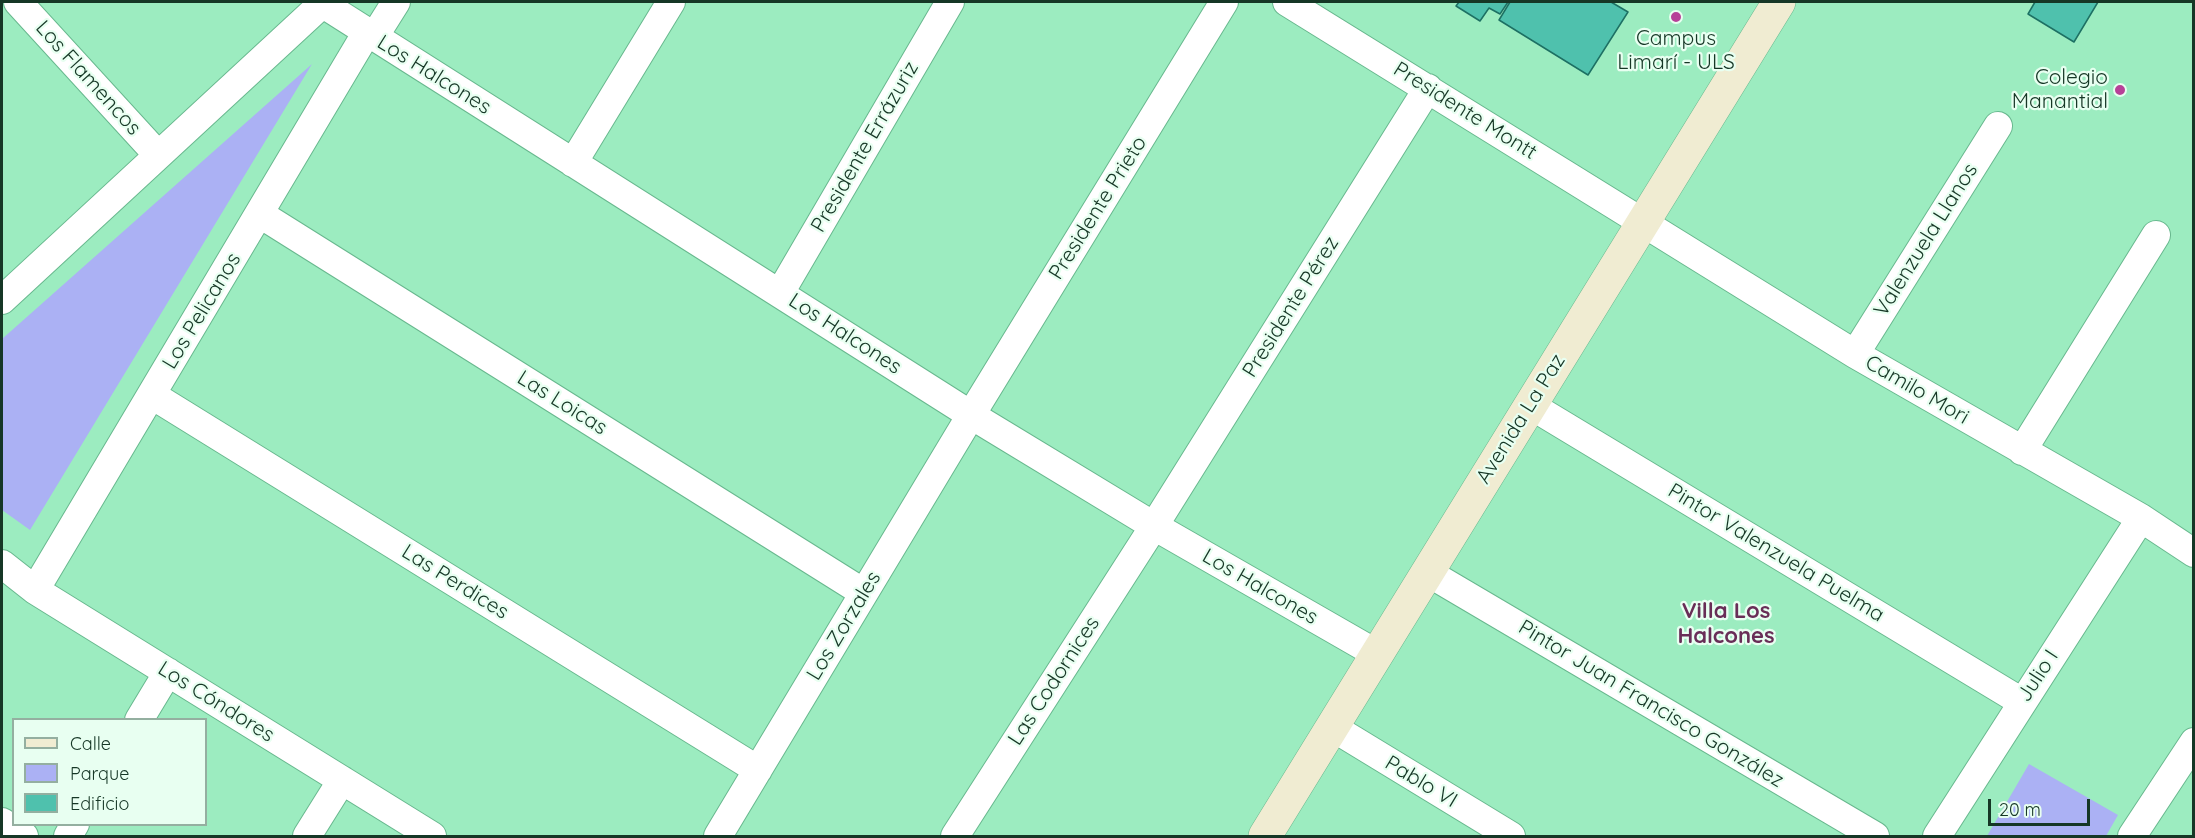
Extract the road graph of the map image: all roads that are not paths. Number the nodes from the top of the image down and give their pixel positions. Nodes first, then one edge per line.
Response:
1 (18, 2) edge
2 (396, 2) edge
3 (671, 2) edge
4 (950, 2) edge
5 (1224, 2) edge
6 (1287, 2) edge
7 (1779, 2) edge
8 (321, 3) edge
9 (371, 35) junction
10 (1428, 88) junction
11 (1998, 126) dead end
12 (158, 155) junction
13 (573, 163) junction
14 (260, 214) junction
15 (1643, 221) junction
16 (2156, 235) dead end
17 (780, 293) junction
18 (2, 300) edge
19 (1855, 354) junction
20 (152, 395) junction
21 (1530, 405) junction
22 (971, 415) junction
23 (2022, 451) junction
24 (2141, 518) junction
25 (1154, 526) junction
26 (2193, 553) edge
27 (2, 564) edge
28 (1427, 572) junction
29 (35, 590) junction
30 (864, 593) junction
31 (1377, 654) junction
32 (168, 672) junction
33 (2022, 702) junction
34 (140, 718) edge
35 (1332, 728) junction
36 (2193, 742) edge
37 (758, 770) junction
38 (342, 780) junction
39 (2, 822) edge
40 (24, 837) edge
41 (307, 837) edge
42 (432, 837) edge
43 (718, 837) edge
44 (955, 837) edge
45 (1265, 837) edge
46 (1511, 837) edge
47 (1875, 837) edge
48 (1937, 837) edge
49 (2132, 837) edge

1 - 12 street, Los Flamencos
2 - 9 street, Los Pelicanos
3 - 13 street
4 - 17 street, Presidente Errázuriz
5 - 22 street, Presidente Prieto
6 - 10 street, Presidente Montt
7 - 15 main road, Avenida La Paz
8 - 9 street, Los Halcones
8 - 12 street
9 - 13 street, Los Halcones
9 - 14 street, Los Pelicanos
10 - 15 street, Presidente Montt
10 - 25 street, Presidente Pérez
11 - 19 street, Valenzuela Llanos
12 - 18 street
13 - 17 street, Los Halcones
14 - 20 street, Los Pelicanos
14 - 30 street, Las Loicas
15 - 19 street, Camilo Mori
15 - 21 main road, Avenida La Paz
16 - 23 street
17 - 22 street, Los Halcones
19 - 23 street, Camilo Mori
20 - 29 street, Los Pelicanos
20 - 37 street, Las Perdices
21 - 28 main road, Avenida La Paz
21 - 33 street, Pintor Valenzuela Puelma
22 - 25 street, Los Halcones
22 - 30 street, Los Zorzales
23 - 24 street, Camilo Mori
24 - 26 street, Camilo Mori
24 - 33 street, Julio I
25 - 31 street, Los Halcones
25 - 44 street, Las Codornices
27 - 29 street, Los Cóndores
28 - 31 main road, Avenida La Paz
28 - 47 street, Pintor Juan Francisco González
29 - 32 street, Los Cóndores
30 - 37 street, Los Zorzales
31 - 35 main road, Avenida La Paz
32 - 34 street
32 - 38 street, Los Cóndores
33 - 48 street, Julio I
35 - 45 main road, Avenida La Paz
35 - 46 street, Pablo VI
36 - 49 street
37 - 43 street, Los Zorzales
38 - 41 street
38 - 42 street, Los Cóndores
39 - 40 street

